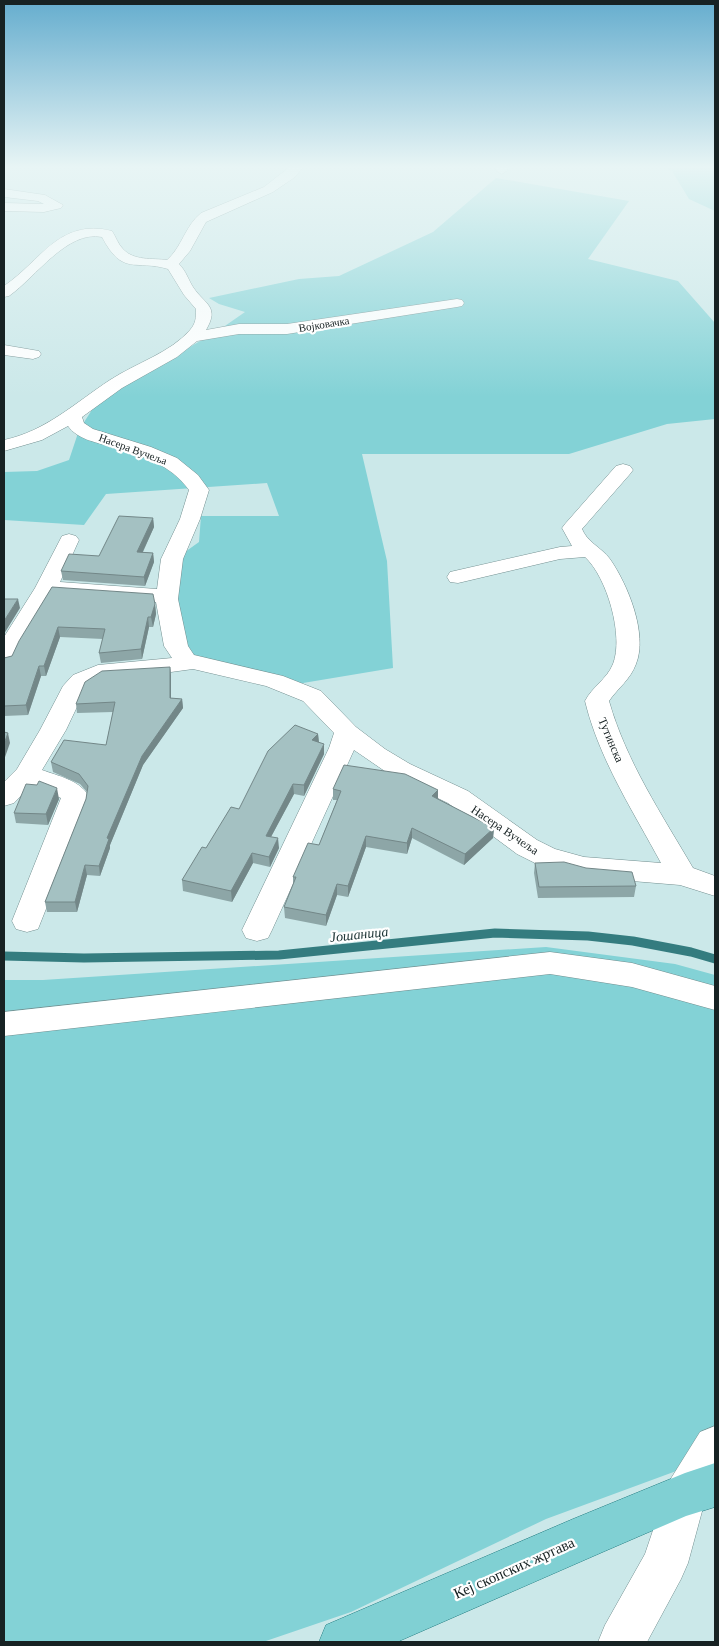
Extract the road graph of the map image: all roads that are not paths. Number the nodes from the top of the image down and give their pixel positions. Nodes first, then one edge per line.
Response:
1 (64, 243) edge
2 (113, 243) edge
3 (187, 243) edge
4 (170, 264) junction
5 (4, 293) edge
6 (458, 304) dead end
7 (189, 338) junction
8 (4, 350) edge
9 (33, 354) dead end
10 (72, 416) junction
11 (4, 445) edge
12 (623, 470) dead end
13 (69, 540) dead end
14 (591, 550) junction
15 (458, 577) dead end
16 (46, 588) junction
17 (167, 596) junction
18 (4, 660) edge
19 (191, 662) junction
20 (347, 732) junction
21 (27, 774) junction
22 (4, 797) edge
23 (682, 875) junction
24 (715, 886) edge
25 (27, 922) dead end
26 (257, 930) dead end
27 (715, 998) edge
28 (4, 1024) edge
29 (715, 1447) edge
30 (700, 1490) edge
31 (343, 1642) edge
32 (622, 1642) edge

1 - 5 street
2 - 4 street
3 - 4 street
4 - 7 street, Војковачка
6 - 7 street, Војковачка
7 - 10 street, Војковачка
8 - 9 street
10 - 11 street, Војковачка
10 - 17 street, Насера Вучеља
12 - 14 street, Тутинска
13 - 16 street
14 - 15 street
14 - 23 street, Тутинска
16 - 17 street
16 - 18 street
17 - 19 street, Насера Вучеља
19 - 20 street, Насера Вучеља
19 - 21 street, Насера Вучеља
20 - 23 street, Насера Вучеља
20 - 26 street
21 - 22 street, Насера Вучеља
21 - 25 street
23 - 24 street, Насера Вучеља
27 - 28 street
29 - 30 street
30 - 31 main road, Кеј скопских жртава
30 - 32 street

